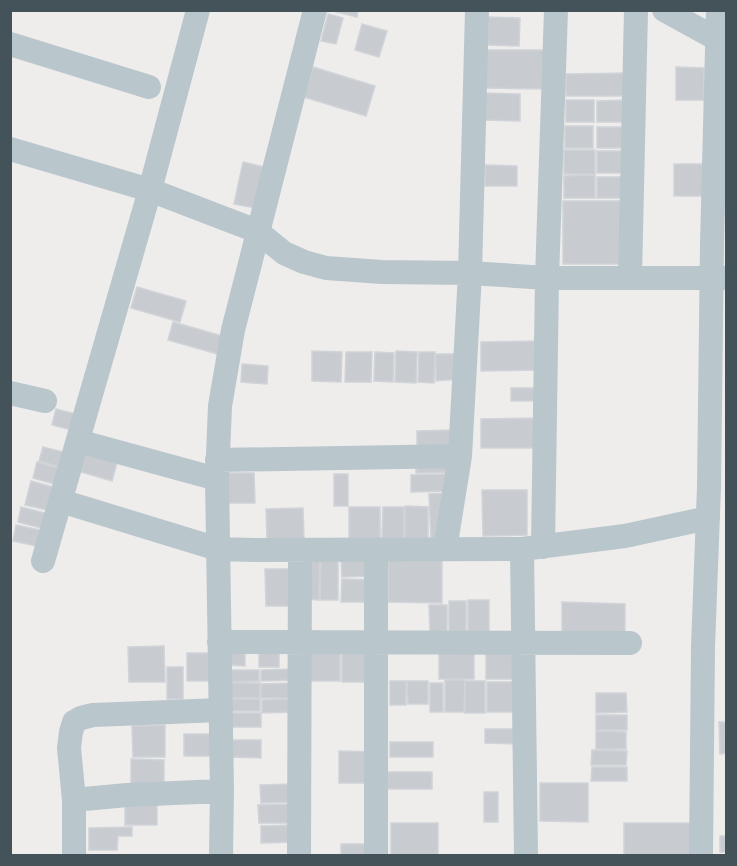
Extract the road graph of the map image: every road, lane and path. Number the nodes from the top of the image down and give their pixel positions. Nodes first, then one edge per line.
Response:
1 (198, 10) edge
2 (315, 10) edge
3 (477, 10) edge
4 (556, 10) edge
5 (636, 10) edge
6 (664, 10) edge
7 (718, 10) edge
8 (721, 41) edge
9 (10, 44) edge
10 (149, 87) dead end
11 (10, 149) edge
12 (150, 190) junction
13 (257, 231) junction
14 (470, 273) junction
15 (547, 278) junction
16 (630, 278) junction
17 (719, 278) edge
18 (10, 393) edge
19 (45, 401) dead end
20 (718, 426) edge
21 (78, 441) junction
22 (460, 456) junction
23 (217, 469) junction
24 (61, 501) junction
25 (714, 512) edge
26 (532, 548) junction
27 (218, 549) junction
28 (445, 549) junction
29 (300, 550) junction
30 (376, 550) junction
31 (43, 561) dead end
32 (376, 641) junction
33 (219, 642) junction
34 (300, 642) junction
35 (523, 642) junction
36 (630, 643) dead end
37 (221, 710) junction
38 (222, 791) junction
39 (74, 800) junction
40 (74, 855) edge
41 (221, 855) edge
42 (299, 855) edge
43 (376, 855) edge
44 (526, 855) edge
45 (700, 855) edge

1 - 12 street
2 - 13 street
3 - 14 street
4 - 15 street
5 - 16 street
6 - 8 street
7 - 8 street
8 - 17 street
9 - 10 street
11 - 12 street
12 - 13 street
12 - 21 street
13 - 14 street
13 - 23 street
14 - 15 street
14 - 22 street
15 - 16 street
15 - 26 street
16 - 17 street
17 - 20 street
18 - 19 street
20 - 25 street
21 - 23 street
21 - 24 street
22 - 23 street
22 - 28 street
23 - 27 street
24 - 27 street
24 - 31 street
25 - 26 street
25 - 45 street
26 - 28 street
26 - 35 street
27 - 29 street
27 - 33 street
28 - 30 street
29 - 30 street
29 - 34 street
30 - 32 street
32 - 34 street
32 - 35 street
32 - 43 street
33 - 34 street
33 - 37 street
34 - 42 street
35 - 36 street
35 - 44 street
37 - 38 street
37 - 39 street
38 - 39 street
38 - 41 street
39 - 40 street

